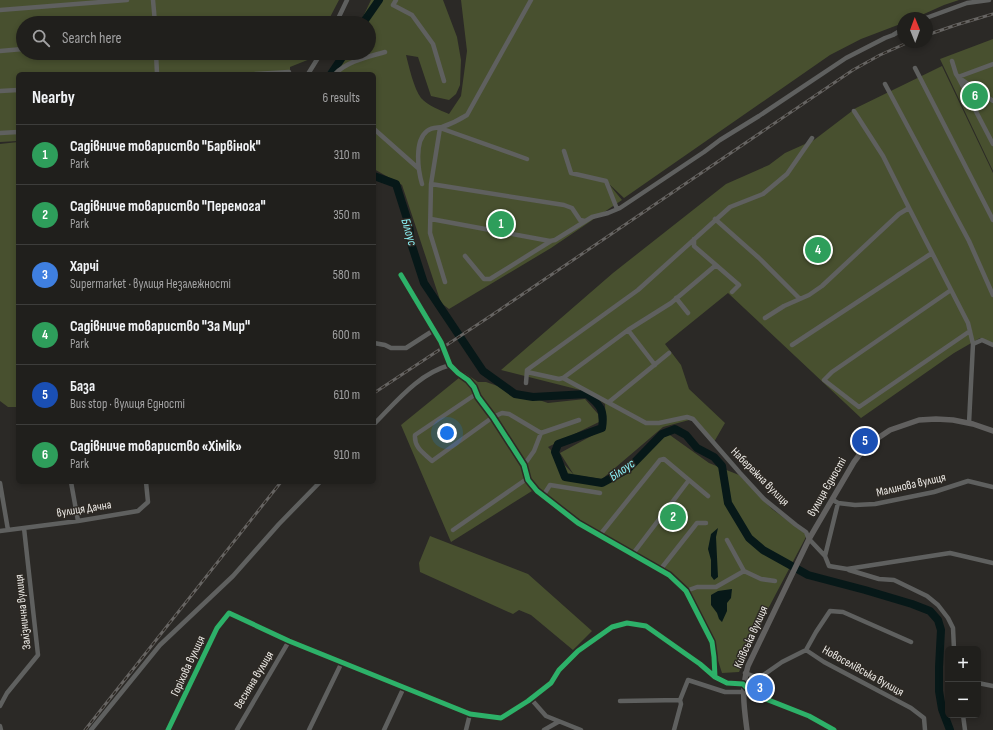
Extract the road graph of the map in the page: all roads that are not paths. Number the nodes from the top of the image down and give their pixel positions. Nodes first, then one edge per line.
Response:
1 (127, 0) edge
2 (153, 0) edge
3 (347, 0) edge
4 (396, 0) edge
5 (531, 0) edge
6 (989, 0) edge
7 (0, 10) edge
8 (933, 15) edge
9 (154, 16) edge
10 (339, 16) edge
11 (897, 33) edge
12 (16, 50) edge
13 (0, 51) edge
14 (385, 52) dead end
15 (376, 55) edge
16 (156, 60) edge
17 (317, 60) edge
18 (358, 60) edge
19 (952, 61) dead end
20 (993, 64) edge
21 (915, 68) dead end
22 (157, 72) edge
23 (309, 72) edge
24 (337, 72) edge
25 (958, 77) junction
26 (444, 81) dead end
27 (885, 84) dead end
28 (16, 90) edge
29 (0, 91) edge
30 (993, 101) edge
31 (854, 111) dead end
32 (440, 128) junction
33 (376, 131) edge
34 (16, 132) edge
35 (0, 133) edge
36 (812, 138) dead end
37 (993, 144) edge
38 (564, 151) dead end
39 (527, 159) dead end
40 (418, 168) junction
41 (422, 184) dead end
42 (431, 184) junction
43 (909, 208) junction
44 (617, 209) junction
45 (431, 219) junction
46 (715, 219) junction
47 (993, 220) edge
48 (585, 221) junction
49 (694, 239) junction
50 (552, 241) junction
51 (932, 253) junction
52 (465, 256) dead end
53 (716, 265) junction
54 (401, 275) dead end
55 (445, 282) dead end
56 (951, 290) junction
57 (732, 292) dead end
58 (993, 295) edge
59 (676, 298) junction
60 (800, 298) junction
61 (688, 314) dead end
62 (765, 318) dead end
63 (434, 330) junction
64 (628, 330) junction
65 (970, 331) junction
66 (376, 344) edge
67 (792, 344) dead end
68 (973, 344) junction
69 (993, 345) edge
70 (669, 353) dead end
71 (450, 365) junction
72 (654, 365) junction
73 (527, 372) junction
74 (563, 378) junction
75 (526, 383) dead end
76 (476, 394) junction
77 (609, 402) junction
78 (493, 418) junction
79 (580, 420) dead end
80 (376, 422) edge
81 (969, 423) junction
82 (993, 431) edge
83 (541, 433) junction
84 (524, 466) junction
85 (528, 478) junction
86 (689, 480) junction
87 (0, 483) edge
88 (71, 484) edge
89 (146, 484) edge
90 (318, 484) edge
91 (993, 487) edge
92 (600, 493) dead end
93 (543, 496) junction
94 (708, 496) dead end
95 (833, 500) junction
96 (838, 503) junction
97 (78, 521) junction
98 (706, 523) dead end
99 (24, 528) junction
100 (8, 530) junction
101 (453, 530) dead end
102 (0, 531) edge
103 (598, 536) junction
104 (809, 539) junction
105 (727, 540) dead end
106 (802, 553) joint
107 (632, 555) junction
108 (825, 556) junction
109 (993, 563) edge
110 (846, 569) junction
111 (660, 570) junction
112 (744, 571) junction
113 (775, 581) dead end
114 (686, 591) junction
115 (289, 641) junction
116 (911, 642) dead end
117 (954, 646) edge
118 (806, 650) junction
119 (342, 662) junction
120 (746, 673) junction
121 (715, 677) junction
122 (759, 678) junction
123 (743, 684) junction
124 (981, 684) edge
125 (993, 686) edge
126 (404, 687) junction
127 (746, 691) junction
128 (531, 699) junction
129 (680, 700) junction
130 (620, 701) dead end
131 (0, 706) edge
132 (470, 714) junction
133 (963, 718) edge
134 (558, 722) junction
135 (0, 726) edge
136 (1, 730) edge
137 (91, 730) edge
138 (168, 730) edge
139 (237, 730) edge
140 (309, 730) edge
141 (385, 730) edge
142 (466, 730) edge
143 (544, 730) edge
144 (580, 730) edge
145 (674, 730) edge
146 (747, 730) edge
147 (834, 730) edge
148 (925, 730) edge
149 (965, 730) edge

1 - 7 street
2 - 9 street
3 - 10 street
4 - 26 street
5 - 32 street
6 - 8 street
11 - 44 street
12 - 13 street
14 - 15 street
16 - 22 street
17 - 23 street
18 - 24 street
19 - 25 street
20 - 25 street
21 - 47 street
25 - 30 street
25 - 37 street
27 - 58 street
28 - 29 street
31 - 43 street
32 - 39 street
32 - 40 street
32 - 42 street
33 - 40 street
34 - 35 street
36 - 46 street
38 - 44 street
40 - 41 street
42 - 45 street
42 - 48 street
43 - 51 street
43 - 60 street
44 - 48 street
45 - 50 street
45 - 55 street
46 - 49 street
46 - 60 street
48 - 50 street
49 - 53 street
49 - 73 street
50 - 52 street
51 - 56 street
51 - 67 street
53 - 57 street
53 - 59 street
54 - 63 street
56 - 65 street
56 - 65 street
59 - 61 street
59 - 64 street
60 - 62 street
63 - 66 street
63 - 71 street
64 - 72 street
64 - 74 street
65 - 68 street
68 - 69 street
68 - 81 street
70 - 72 street
71 - 76 street
71 - 80 street
72 - 77 street
73 - 74 street, Набережна вулиця
73 - 75 street
74 - 77 street, Набережна вулиця
76 - 78 street
76 - 78 street
77 - 104 street, Набережна вулиця
78 - 83 street
78 - 84 street
79 - 83 street
81 - 82 main road, вулиця Єдності
81 - 95 main road, вулиця Єдності
83 - 84 street
84 - 85 street
85 - 93 street
85 - 101 street
86 - 94 street
86 - 103 street
86 - 107 street
87 - 100 street
88 - 97 street
89 - 97 street, вулиця Дачна
90 - 137 street
91 - 96 street, Малинова вулиця
92 - 93 street
93 - 103 street
95 - 96 street, Малинова вулиця
95 - 104 main road, вулиця Єдності
96 - 108 street
97 - 99 street, вулиця Дачна
98 - 111 street
99 - 100 street, вулиця Дачна
99 - 131 street, Залізнична вулиця
100 - 102 street, вулиця Дачна
103 - 107 street
104 - 106 main road, вулиця Єдності
104 - 108 street, Набережна вулиця
105 - 112 street
106 - 120 main road, Київська вулиця
107 - 111 street
108 - 110 street, Набережна вулиця
109 - 110 street, Набережна вулиця
110 - 117 street
111 - 114 street
112 - 113 street
112 - 114 street
114 - 121 street
115 - 119 street
115 - 138 street, Горіхова вулиця
115 - 139 street, Весняна вулиця
116 - 118 street
118 - 122 street
118 - 148 street, Новоселівська вулиця
119 - 126 street
119 - 140 street
120 - 122 street
120 - 123 main road, Київська вулиця
121 - 123 street
121 - 128 street
122 - 127 street
123 - 127 main road, Київська вулиця
124 - 125 street
126 - 132 street
126 - 141 street
127 - 129 street
127 - 146 main road, Київська вулиця
127 - 147 street
128 - 132 street
128 - 134 street
129 - 130 street
129 - 145 street
132 - 142 street
133 - 149 street
134 - 143 street
134 - 144 street
135 - 136 street

